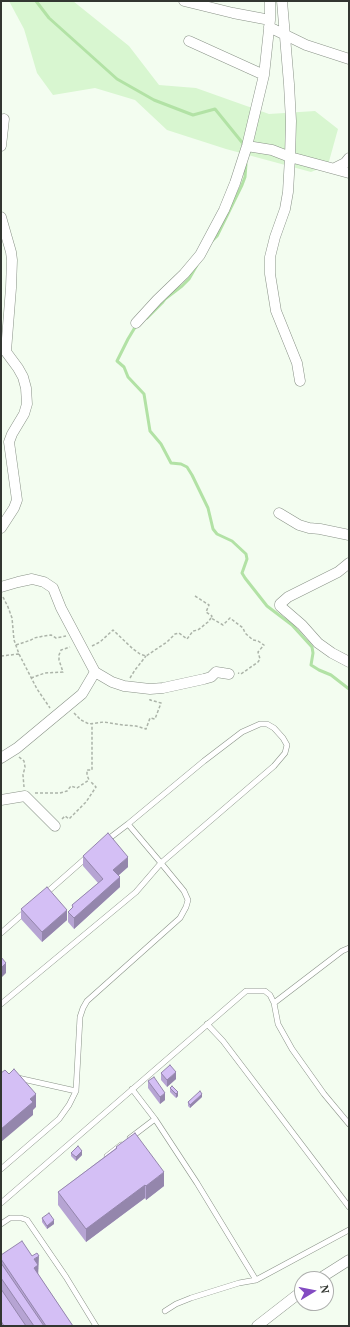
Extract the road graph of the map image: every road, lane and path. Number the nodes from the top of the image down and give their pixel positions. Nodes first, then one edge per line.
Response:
1 (184, 1) edge
2 (270, 1) edge
3 (282, 1) edge
4 (270, 24) junction
5 (285, 35) junction
6 (189, 41) dead end
7 (349, 59) edge
8 (264, 75) junction
9 (4, 119) dead end
10 (1, 146) edge
11 (246, 146) junction
12 (290, 157) junction
13 (349, 158) edge
14 (335, 168) junction
15 (349, 173) edge
16 (1, 217) edge
17 (136, 323) dead end
18 (3, 348) edge
19 (300, 381) dead end
20 (279, 513) dead end
21 (1, 528) edge
22 (349, 535) edge
23 (349, 563) edge
24 (1, 590) edge
25 (195, 596) dead end
26 (211, 618) junction
27 (74, 631) junction
28 (16, 645) junction
29 (82, 646) junction
30 (19, 654) junction
31 (1, 656) edge
32 (146, 656) junction
33 (349, 662) edge
34 (95, 672) junction
35 (229, 674) joint
36 (31, 678) junction
37 (124, 686) junction
38 (150, 688) junction
39 (69, 705) junction
40 (56, 716) junction
41 (92, 724) junction
42 (17, 748) junction
43 (1, 758) edge
44 (89, 780) junction
45 (25, 796) junction
46 (1, 800) edge
47 (128, 824) junction
48 (55, 826) joint
49 (102, 844) edge
50 (90, 854) edge
51 (161, 863) junction
52 (43, 896) edge
53 (31, 906) edge
54 (1, 933) edge
55 (349, 948) edge
56 (274, 1003) junction
57 (1, 1004) edge
58 (207, 1024) junction
59 (9, 1076) edge
60 (132, 1089) junction
61 (76, 1091) junction
62 (155, 1119) junction
63 (349, 1124) edge
64 (102, 1160) edge
65 (1, 1168) edge
66 (1, 1203) edge
67 (349, 1208) edge
68 (1, 1224) edge
69 (349, 1230) edge
70 (349, 1260) edge
71 (332, 1271) edge
72 (256, 1280) junction
73 (294, 1297) edge
74 (165, 1310) dead end
75 (96, 1326) edge
76 (257, 1326) edge

1 - 4 street
2 - 4 street
3 - 5 street
4 - 5 street
4 - 8 street
5 - 7 street
5 - 12 street
6 - 8 street
8 - 11 street
9 - 10 street
11 - 12 street
11 - 17 street
12 - 14 street
12 - 19 street
13 - 14 street
14 - 15 street
16 - 18 street
18 - 21 street
20 - 22 street
23 - 33 street
24 - 27 street
24 - 28 path
25 - 26 path
26 - 32 path
26 - 35 path
27 - 28 path
27 - 29 street
28 - 30 path
29 - 32 path
29 - 34 street
29 - 36 path
30 - 31 path
30 - 36 path
32 - 37 path
34 - 37 street
34 - 39 street
35 - 38 street
36 - 40 path
37 - 38 street
38 - 41 path
39 - 40 street
39 - 41 path
40 - 42 street
41 - 44 path
42 - 43 street
42 - 45 path
44 - 45 path
44 - 48 path
45 - 46 street
45 - 48 street
47 - 49 lane
47 - 51 lane
47 - 51 lane
50 - 52 lane
51 - 57 lane
51 - 61 lane
53 - 54 lane
55 - 56 lane
56 - 58 lane
56 - 63 lane
58 - 60 lane
58 - 67 lane
59 - 61 lane
60 - 62 lane
60 - 66 lane
61 - 65 lane
62 - 64 lane
62 - 72 lane
68 - 75 lane
69 - 72 lane
70 - 71 street
72 - 74 lane
73 - 76 street

